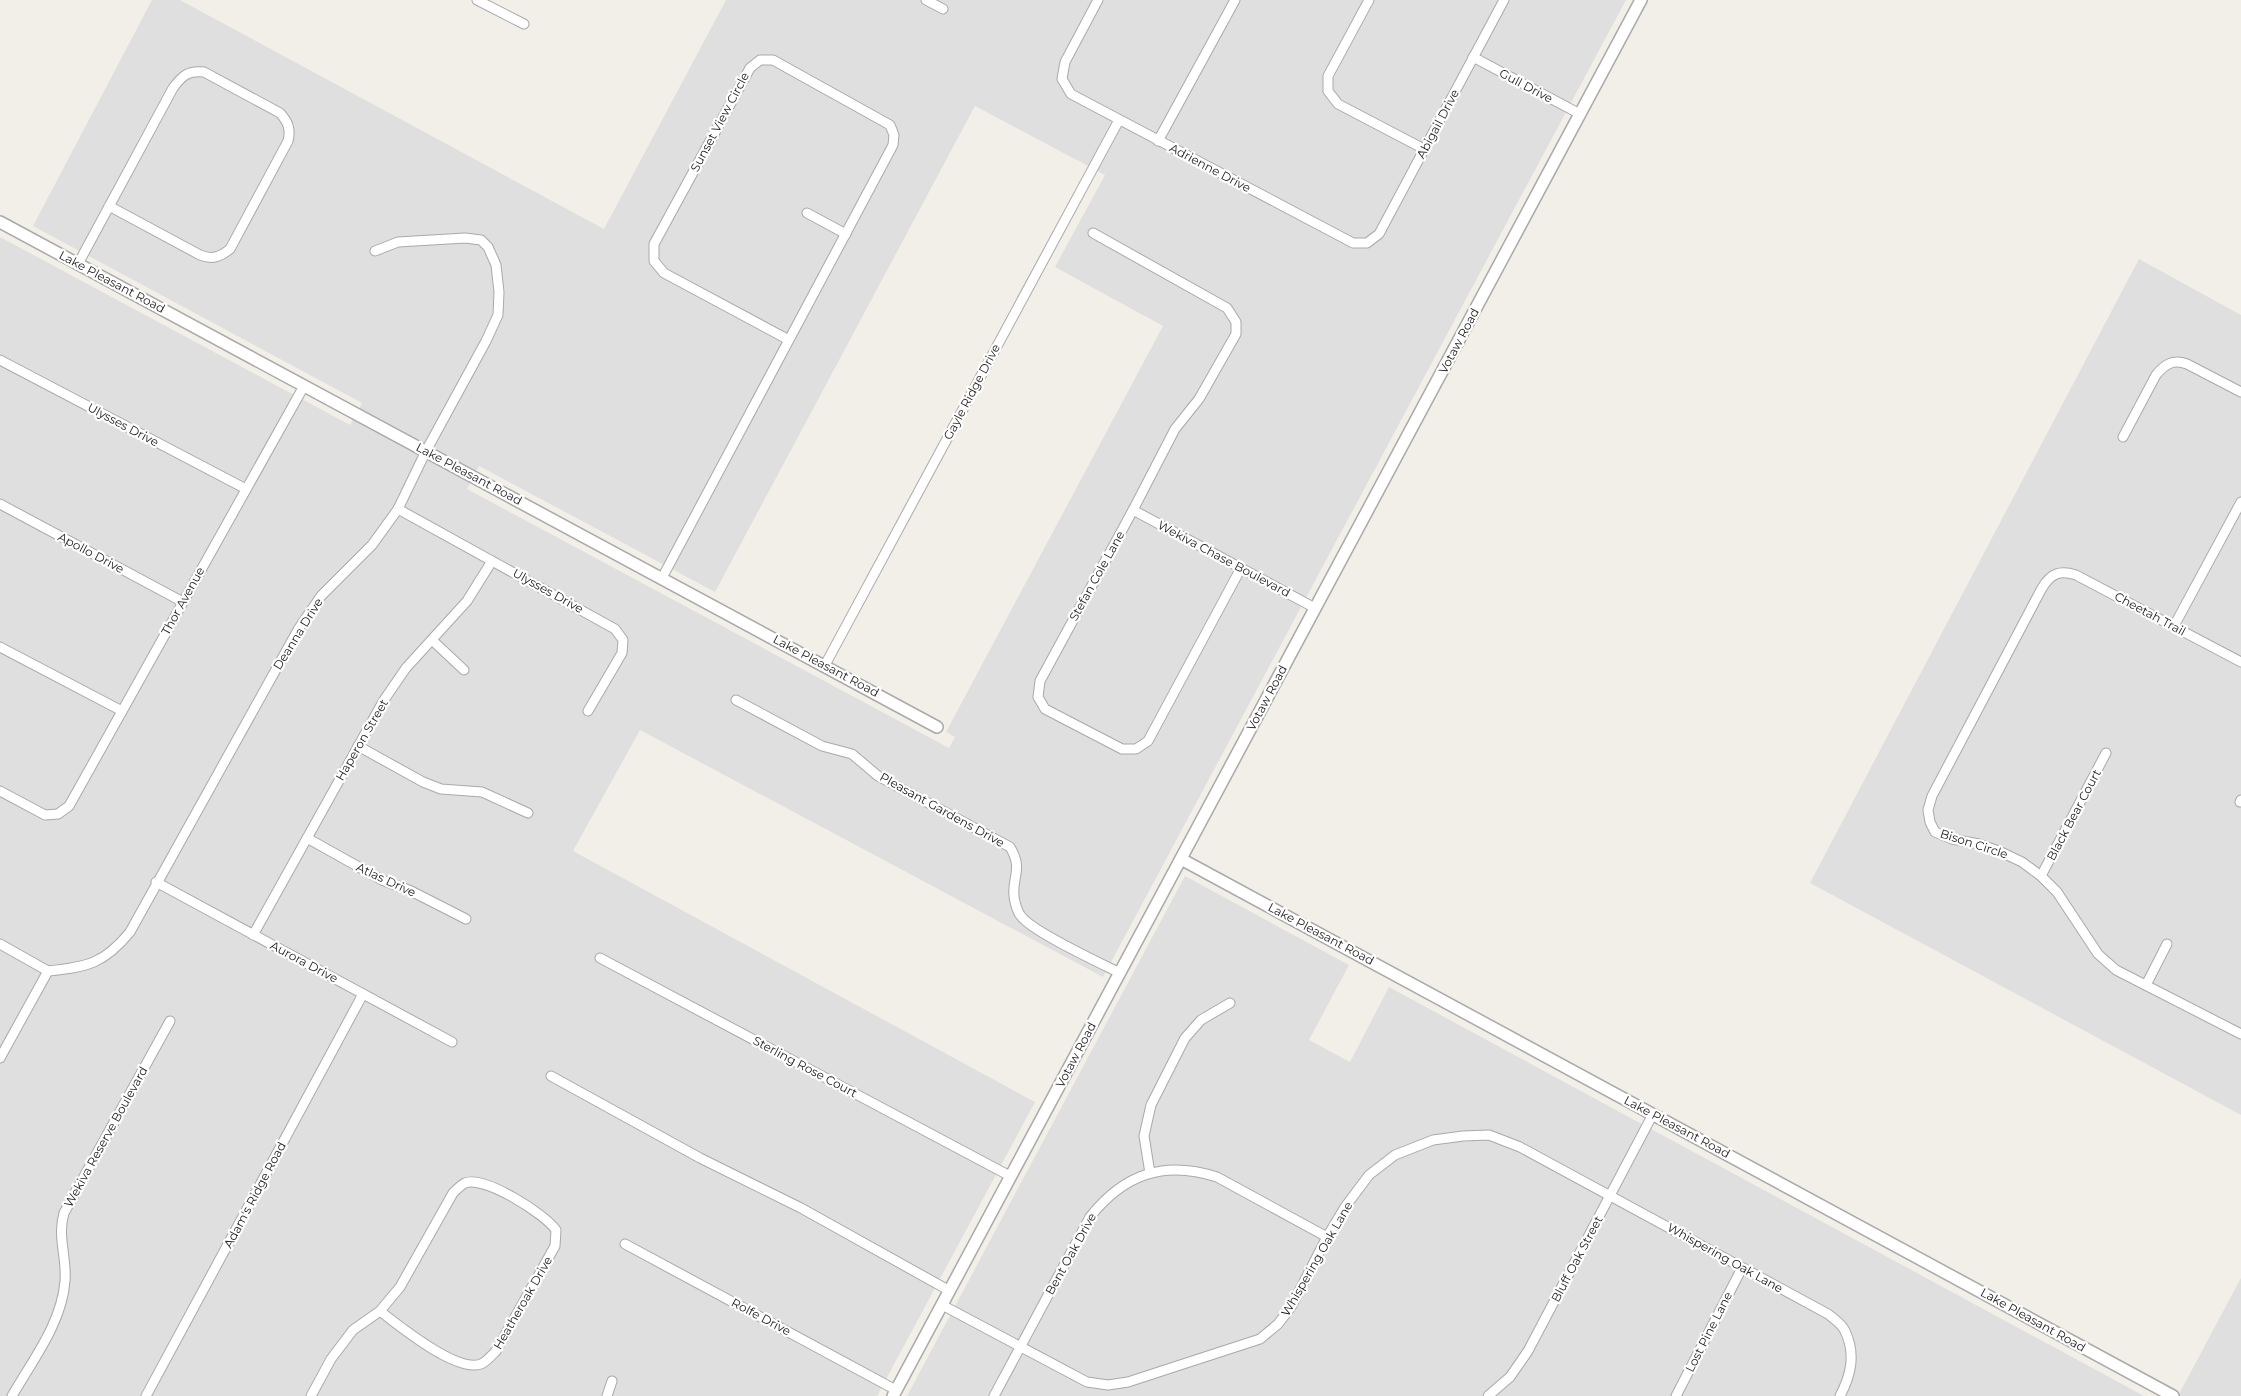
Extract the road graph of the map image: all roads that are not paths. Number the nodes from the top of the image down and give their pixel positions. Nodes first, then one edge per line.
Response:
1 (478, 0) edge
2 (926, 0) edge
3 (1098, 0) edge
4 (1234, 0) edge
5 (1369, 0) edge
6 (1504, 0) edge
7 (1641, 0) edge
8 (943, 9) dead end
9 (524, 24) dead end
10 (1473, 58) junction
11 (1580, 114) junction
12 (1119, 120) junction
13 (1158, 141) junction
14 (1424, 148) junction
15 (109, 206) junction
16 (807, 213) dead end
17 (0, 222) edge
18 (1093, 233) dead end
19 (846, 234) junction
20 (1367, 243) joint
21 (375, 251) dead end
22 (78, 264) junction
23 (789, 340) junction
24 (0, 360) edge
25 (304, 386) junction
26 (2241, 392) edge
27 (2123, 437) dead end
28 (426, 451) junction
29 (246, 490) junction
30 (2241, 502) edge
31 (0, 504) edge
32 (398, 509) junction
33 (1133, 510) junction
34 (492, 560) junction
35 (1241, 568) junction
36 (2058, 572) joint
37 (662, 578) junction
38 (182, 602) junction
39 (1315, 608) junction
40 (2174, 626) junction
41 (432, 640) junction
42 (0, 647) edge
43 (2241, 662) edge
44 (825, 665) junction
45 (464, 670) dead end
46 (736, 700) dead end
47 (122, 711) junction
48 (588, 711) dead end
49 (938, 727) dead end
50 (358, 746) junction
51 (2106, 753) dead end
52 (0, 791) edge
53 (528, 814) dead end
54 (307, 838) junction
55 (1181, 859) junction
56 (2041, 876) junction
57 (156, 882) junction
58 (466, 919) dead end
59 (253, 935) junction
60 (0, 944) edge
61 (2167, 944) dead end
62 (600, 958) dead end
63 (48, 971) junction
64 (1120, 974) junction
65 (2146, 985) junction
66 (363, 994) junction
67 (1230, 1003) dead end
68 (170, 1021) dead end
69 (2241, 1034) edge
70 (452, 1042) dead end
71 (0, 1058) edge
72 (551, 1076) dead end
73 (1654, 1114) junction
74 (1150, 1173) junction
75 (1010, 1176) junction
76 (1611, 1195) junction
77 (1327, 1237) junction
78 (625, 1244) dead end
79 (1742, 1268) junction
80 (950, 1291) junction
81 (942, 1305) junction
82 (380, 1311) junction
83 (1020, 1348) junction
84 (612, 1381) dead end
85 (894, 1393) edge
86 (12, 1396) edge
87 (146, 1396) edge
88 (311, 1396) edge
89 (607, 1396) edge
90 (994, 1396) edge
91 (1488, 1396) edge
92 (1676, 1396) edge
93 (1840, 1396) edge
94 (2173, 1396) edge

1 - 9 street
2 - 8 street
3 - 12 street, Adrienne Drive
4 - 13 street
5 - 14 street
6 - 10 street, Abigail Drive
7 - 11 street, Votaw Road
10 - 11 street, Gull Drive
10 - 14 street, Abigail Drive
11 - 39 street, Votaw Road
12 - 13 street, Adrienne Drive
12 - 44 street, Gayle Ridge Drive
13 - 20 street, Adrienne Drive
14 - 20 street, Abigail Drive
15 - 15 street
15 - 22 street
16 - 19 street
17 - 22 street, Lake Pleasant Road
18 - 33 street, Stefan Cole Lane
19 - 23 street, Sunset View Circle
19 - 23 street, Sunset View Circle
21 - 28 street, Deanna Drive
22 - 25 street, Lake Pleasant Road
23 - 37 street, Sunset View Circle
24 - 29 street, Ulysses Drive
25 - 28 street, Lake Pleasant Road
25 - 29 street, Thor Avenue
26 - 27 street
28 - 32 street, Deanna Drive
28 - 37 street, Lake Pleasant Road
29 - 38 street, Thor Avenue
30 - 40 street
31 - 38 street, Apollo Drive
32 - 34 street, Ulysses Drive
32 - 57 street, Deanna Drive
33 - 35 street, Wekiva Chase Boulevard
33 - 35 street, Stefan Cole Lane
34 - 41 street, Haperon Street
34 - 48 street, Ulysses Drive
35 - 39 street, Wekiva Chase Boulevard
36 - 40 street, Cheetah Trail
36 - 56 street, Bison Circle
37 - 44 street, Lake Pleasant Road
38 - 47 street, Thor Avenue
39 - 55 street, Votaw Road
40 - 43 street, Cheetah Trail
41 - 45 street
41 - 50 street, Haperon Street
42 - 47 street
44 - 49 street, Lake Pleasant Road
46 - 64 street, Pleasant Gardens Drive
47 - 52 street, Thor Avenue
50 - 53 street
50 - 54 street, Haperon Street
51 - 56 street, Black Bear Court
54 - 58 street, Atlas Drive
54 - 59 street, Haperon Street
55 - 64 street, Votaw Road
55 - 73 street, Lake Pleasant Road
56 - 65 street, Bison Circle
57 - 59 street, Aurora Drive
57 - 63 street, Deanna Drive
59 - 66 street, Aurora Drive
60 - 63 street
61 - 65 street
62 - 75 street, Sterling Rose Court
63 - 71 street
64 - 75 street, Votaw Road
65 - 69 street, Bison Circle
66 - 70 street, Aurora Drive
66 - 87 street, Adam's Ridge Road
67 - 74 street
68 - 86 street, Wekiva Reserve Boulevard
72 - 80 street
73 - 76 street, Bluff Oak Street
73 - 94 street, Lake Pleasant Road
74 - 77 street, Bent Oak Drive
74 - 83 street, Bent Oak Drive
75 - 80 street, Votaw Road
76 - 77 street, Whispering Oak Lane
76 - 79 street, Whispering Oak Lane
76 - 91 street, Bluff Oak Street
77 - 83 street, Whispering Oak Lane
78 - 85 street, Rolfe Drive
79 - 92 street, Lost Pine Lane
79 - 93 street, Whispering Oak Lane
80 - 81 street, Votaw Road
81 - 83 street, Whispering Oak Lane
81 - 85 street, Votaw Road
82 - 82 street, Heatheroak Drive
82 - 88 street, Heatheroak Drive
83 - 90 street, Bent Oak Drive
84 - 89 street

